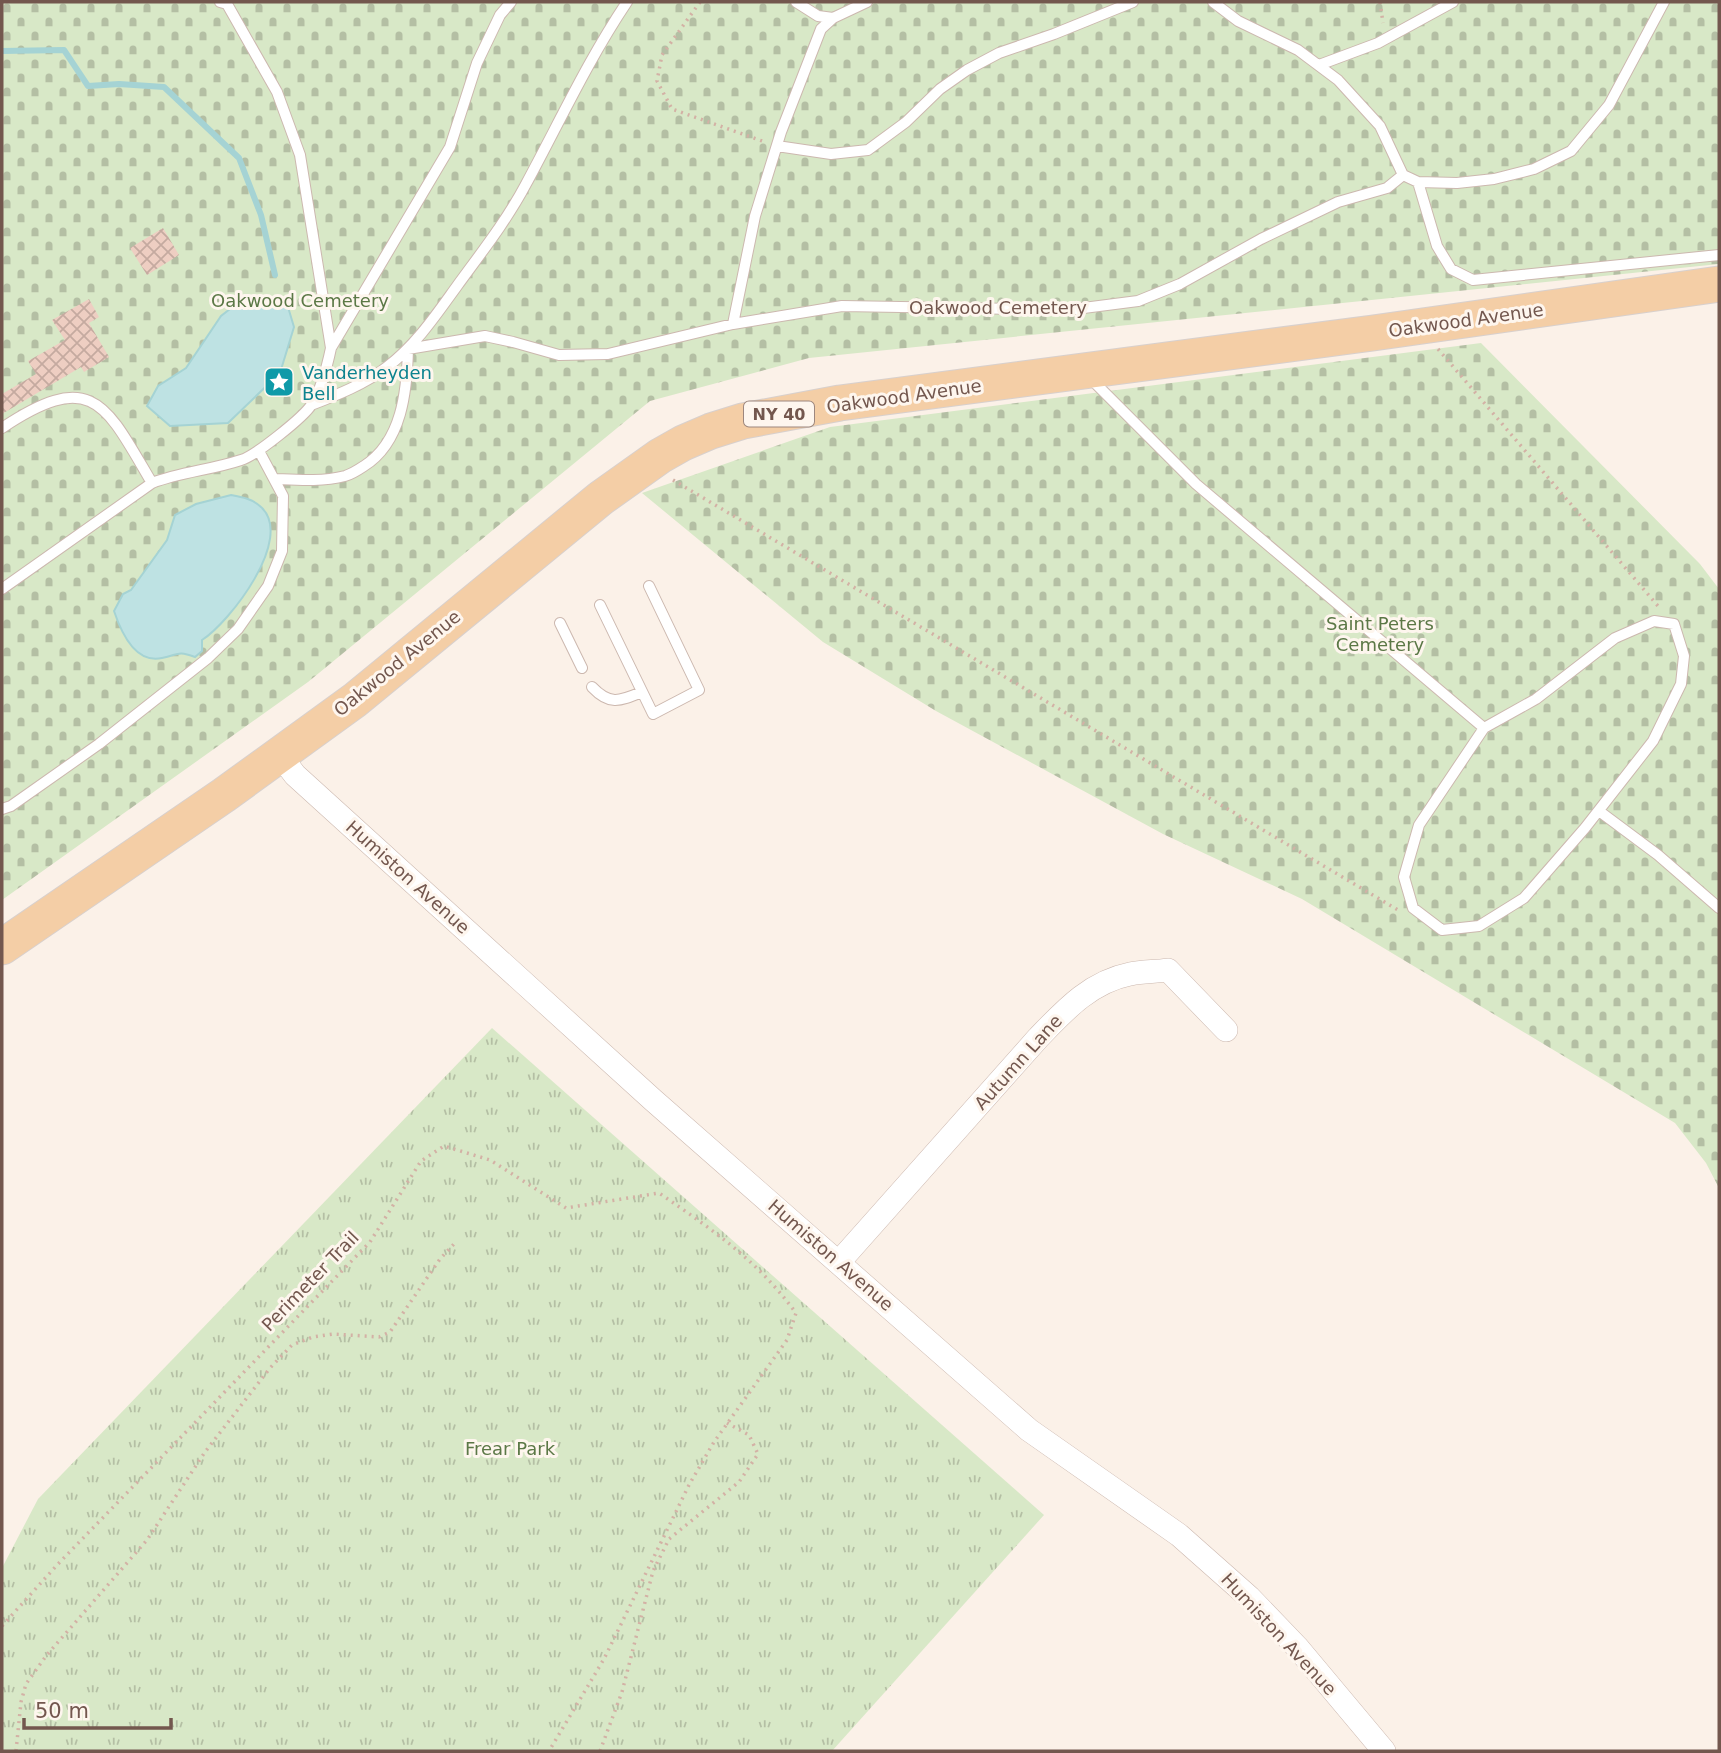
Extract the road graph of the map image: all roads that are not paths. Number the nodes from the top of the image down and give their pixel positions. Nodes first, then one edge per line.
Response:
1 (225, 2) edge
2 (511, 2) edge
3 (626, 2) edge
4 (796, 2) edge
5 (867, 2) edge
6 (1133, 2) edge
7 (1213, 2) edge
8 (1453, 2) edge
9 (1664, 2) edge
10 (833, 18) junction
11 (1319, 65) junction
12 (777, 146) junction
13 (1404, 175) junction
14 (1418, 182) junction
15 (1719, 255) edge
16 (1719, 284) edge
17 (733, 324) junction
18 (331, 348) junction
19 (408, 349) junction
20 (1084, 372) junction
21 (311, 405) junction
22 (2, 428) edge
23 (259, 451) junction
24 (275, 479) junction
25 (152, 483) junction
26 (649, 586) dead end
27 (2, 589) edge
28 (600, 605) dead end
29 (560, 623) dead end
30 (582, 668) dead end
31 (592, 687) dead end
32 (642, 692) junction
33 (1484, 728) junction
34 (279, 754) junction
35 (2, 809) edge
36 (1599, 811) junction
37 (1719, 908) edge
38 (2, 947) edge
39 (1226, 1030) dead end
40 (839, 1262) junction
41 (1384, 1751) edge

1 - 18 lane, Oakwood Cemetery
2 - 18 lane, Oakwood Cemetery
3 - 19 lane, Oakwood Cemetery
4 - 10 lane
5 - 10 lane
6 - 12 lane
7 - 11 lane
8 - 11 lane
9 - 14 lane
10 - 12 lane
11 - 13 lane
12 - 17 lane
13 - 14 lane
13 - 17 lane, Oakwood Cemetery
14 - 15 lane
16 - 20 main road, Oakwood Avenue / NY 40
17 - 19 lane, Oakwood Cemetery
18 - 21 lane, Oakwood Cemetery
19 - 21 lane, Oakwood Cemetery
19 - 24 lane
20 - 33 lane
20 - 34 main road, Oakwood Avenue / NY 40
21 - 23 lane, Oakwood Cemetery
22 - 25 lane
23 - 24 lane
23 - 25 lane, Oakwood Cemetery
24 - 35 lane
25 - 27 lane, Oakwood Cemetery
26 - 32 lane
28 - 32 lane
29 - 30 lane
31 - 32 lane
33 - 36 lane
33 - 36 lane
34 - 38 main road, Oakwood Avenue / NY 40
34 - 40 street, Humiston Avenue
36 - 37 lane
39 - 40 street, Autumn Lane
40 - 41 street, Humiston Avenue

